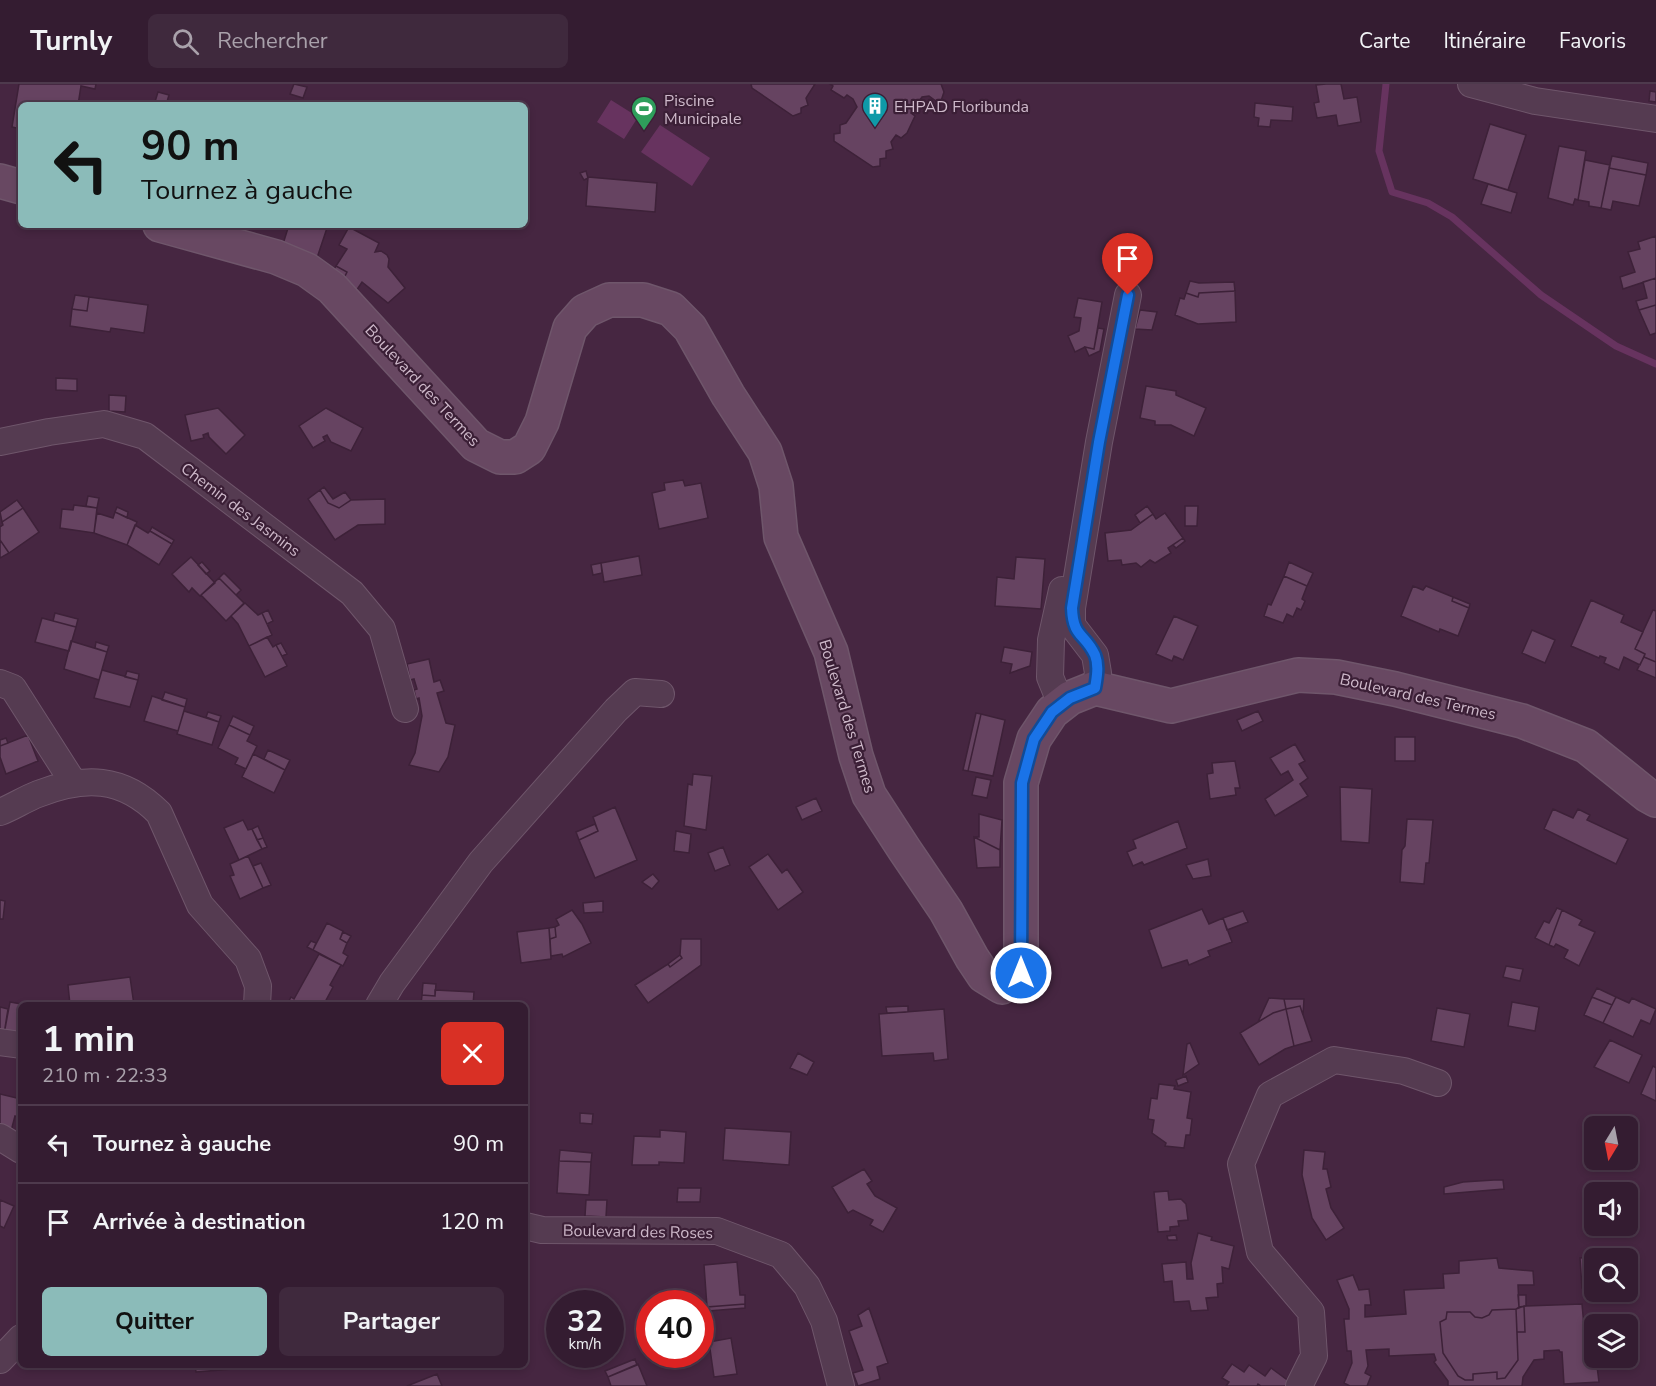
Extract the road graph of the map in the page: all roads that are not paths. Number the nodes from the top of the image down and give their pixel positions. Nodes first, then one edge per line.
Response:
1 (1471, 84) edge
2 (1656, 119) edge
3 (0, 181) edge
4 (18, 186) edge
5 (171, 228) edge
6 (1128, 295) dead end
7 (1101, 372) dead end
8 (0, 442) edge
9 (0, 682) edge
10 (1095, 688) junction
11 (661, 694) dead end
12 (1061, 704) junction
13 (405, 709) dead end
14 (73, 782) junction
15 (1656, 800) edge
16 (0, 812) edge
17 (257, 1002) edge
18 (381, 1002) edge
19 (0, 1042) edge
20 (18, 1045) edge
21 (1438, 1083) dead end
22 (0, 1137) edge
23 (18, 1148) edge
24 (528, 1227) edge
25 (18, 1341) edge
26 (0, 1360) edge
27 (841, 1386) edge
28 (1299, 1386) edge

1 - 2 street
3 - 4 street
5 - 12 street, Boulevard des Termes
6 - 10 street
7 - 12 street
8 - 13 street, Chemin des Jasmins
9 - 14 street
10 - 12 street, Boulevard des Termes
10 - 15 street, Boulevard des Termes
11 - 18 street
14 - 16 street
14 - 17 street
19 - 20 street
21 - 28 street
22 - 23 street
24 - 27 street, Boulevard des Roses
25 - 26 street

